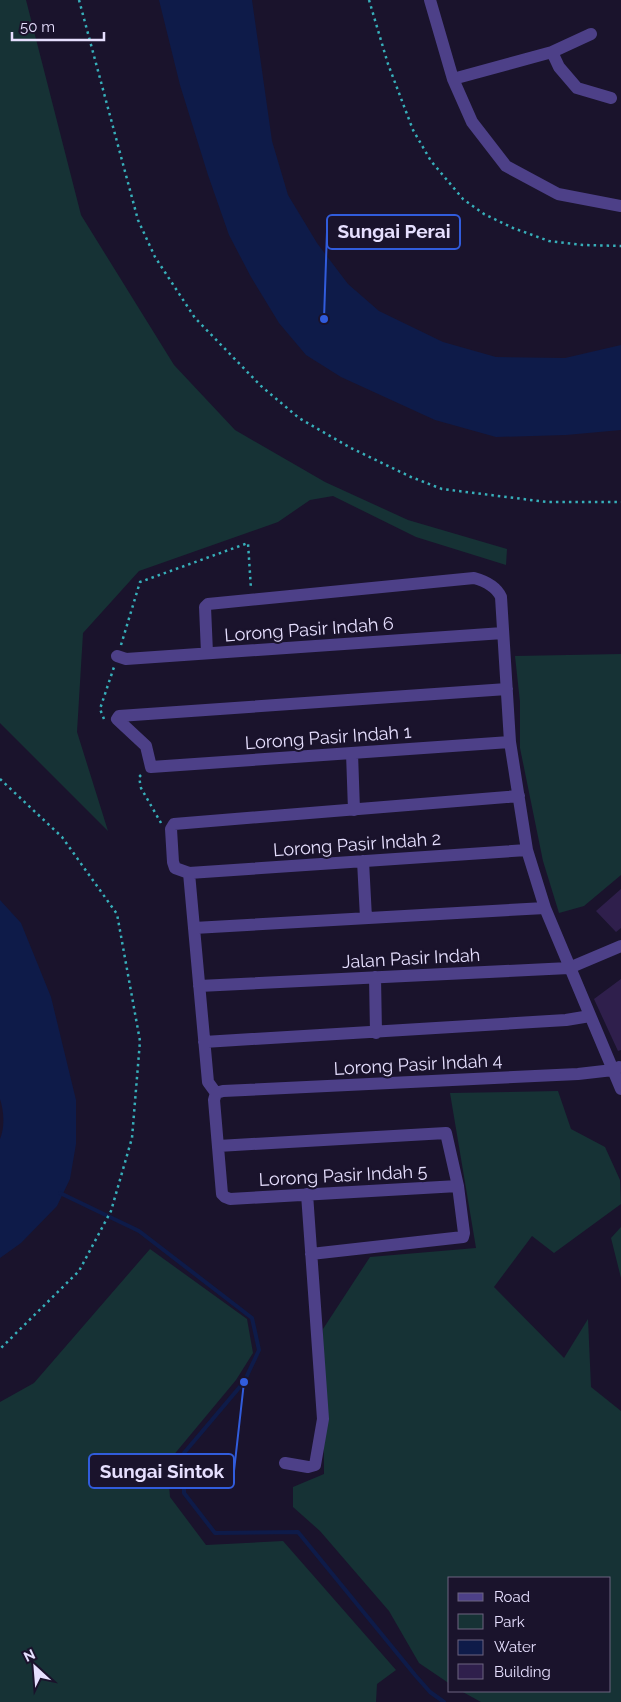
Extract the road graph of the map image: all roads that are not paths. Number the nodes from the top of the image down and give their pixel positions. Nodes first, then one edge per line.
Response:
1 (430, 0) edge
2 (591, 34) dead end
3 (552, 52) junction
4 (453, 79) junction
5 (611, 98) dead end
6 (621, 206) edge
7 (503, 632) junction
8 (207, 653) junction
9 (117, 656) road end
10 (507, 689) junction
11 (510, 742) junction
12 (352, 753) junction
13 (519, 796) junction
14 (354, 810) junction
15 (527, 850) junction
16 (363, 861) junction
17 (189, 873) junction
18 (545, 908) junction
19 (366, 918) junction
20 (194, 928) junction
21 (621, 946) edge
22 (569, 968) junction
23 (375, 977) junction
24 (199, 986) junction
25 (590, 1016) junction
26 (376, 1032) junction
27 (204, 1042) junction
28 (617, 1068) edge
29 (621, 1089) edge
30 (216, 1094) junction
31 (218, 1146) junction
32 (458, 1186) junction
33 (307, 1194) junction
34 (311, 1254) junction
35 (285, 1464) dead end

1 - 4 street
2 - 3 street
3 - 4 street
3 - 5 street
4 - 6 street
7 - 8 street, Lorong Pasir Indah 6
7 - 8 street
7 - 10 street
8 - 9 street, Lorong Pasir Indah 6
10 - 11 street
10 - 12 street, Lorong Pasir Indah 1
11 - 12 street, Lorong Pasir Indah 1
11 - 13 street
12 - 14 street
13 - 14 street
13 - 15 street
14 - 17 street
15 - 16 street, Lorong Pasir Indah 2
15 - 18 street
16 - 17 street, Lorong Pasir Indah 2
16 - 19 street
17 - 20 street
18 - 19 street
18 - 22 street
19 - 20 street
20 - 24 street
21 - 22 street, Jalan Pasir Indah
22 - 23 street, Jalan Pasir Indah
22 - 25 street
23 - 24 street, Jalan Pasir Indah
23 - 26 street
24 - 27 street
25 - 26 street
25 - 28 street
26 - 27 street
27 - 30 street
28 - 29 street
28 - 30 street, Lorong Pasir Indah 4
30 - 31 street
31 - 32 street
31 - 33 street, Lorong Pasir Indah 5
32 - 33 street, Lorong Pasir Indah 5
32 - 34 street
33 - 34 street
34 - 35 street

